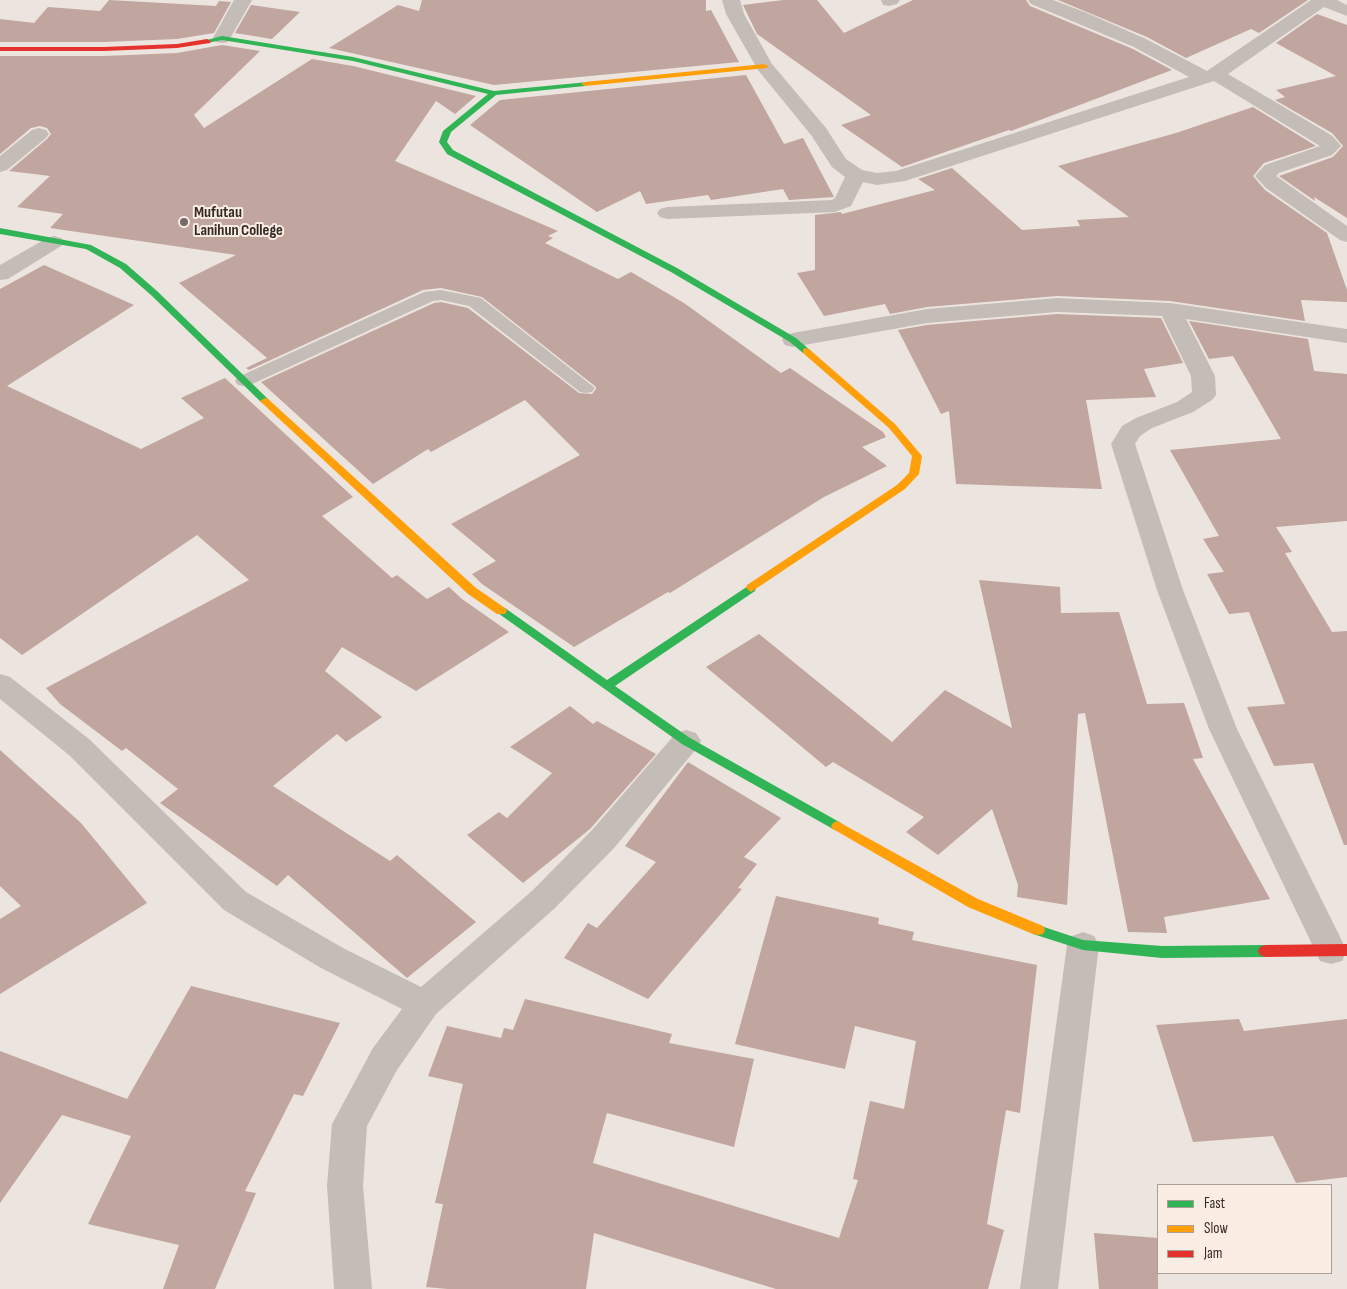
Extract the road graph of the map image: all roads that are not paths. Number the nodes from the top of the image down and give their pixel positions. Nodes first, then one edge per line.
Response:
1 (243, 0) edge
2 (731, 0) edge
3 (1037, 0) edge
4 (1323, 0) edge
5 (1347, 11) edge
6 (222, 38) junction
7 (0, 49) edge
8 (764, 66) junction
9 (1211, 76) junction
10 (494, 93) junction
11 (39, 134) dead end
12 (1339, 145) edge
13 (0, 166) edge
14 (856, 175) junction
15 (668, 213) dead end
16 (0, 231) edge
17 (1347, 236) edge
18 (54, 242) junction
19 (0, 274) edge
20 (1170, 310) junction
21 (1347, 336) edge
22 (793, 340) junction
23 (244, 381) junction
24 (586, 388) dead end
25 (0, 684) edge
26 (608, 685) junction
27 (686, 741) junction
28 (1083, 945) junction
29 (1339, 950) edge
30 (424, 1004) junction
31 (353, 1289) edge
32 (1039, 1289) edge

1 - 6 street
2 - 8 street
3 - 9 street
4 - 5 street
4 - 9 street
6 - 7 street
6 - 10 street
8 - 10 street
8 - 14 street
9 - 12 street
9 - 14 street
10 - 22 street
11 - 13 street
12 - 17 street
14 - 15 street
16 - 18 street
18 - 19 street
18 - 23 street
20 - 21 street
20 - 22 street
20 - 29 street
22 - 26 street
23 - 24 lane
23 - 26 street
25 - 30 street
26 - 27 street
27 - 28 street
27 - 30 street
28 - 29 street
28 - 32 street
30 - 31 street

